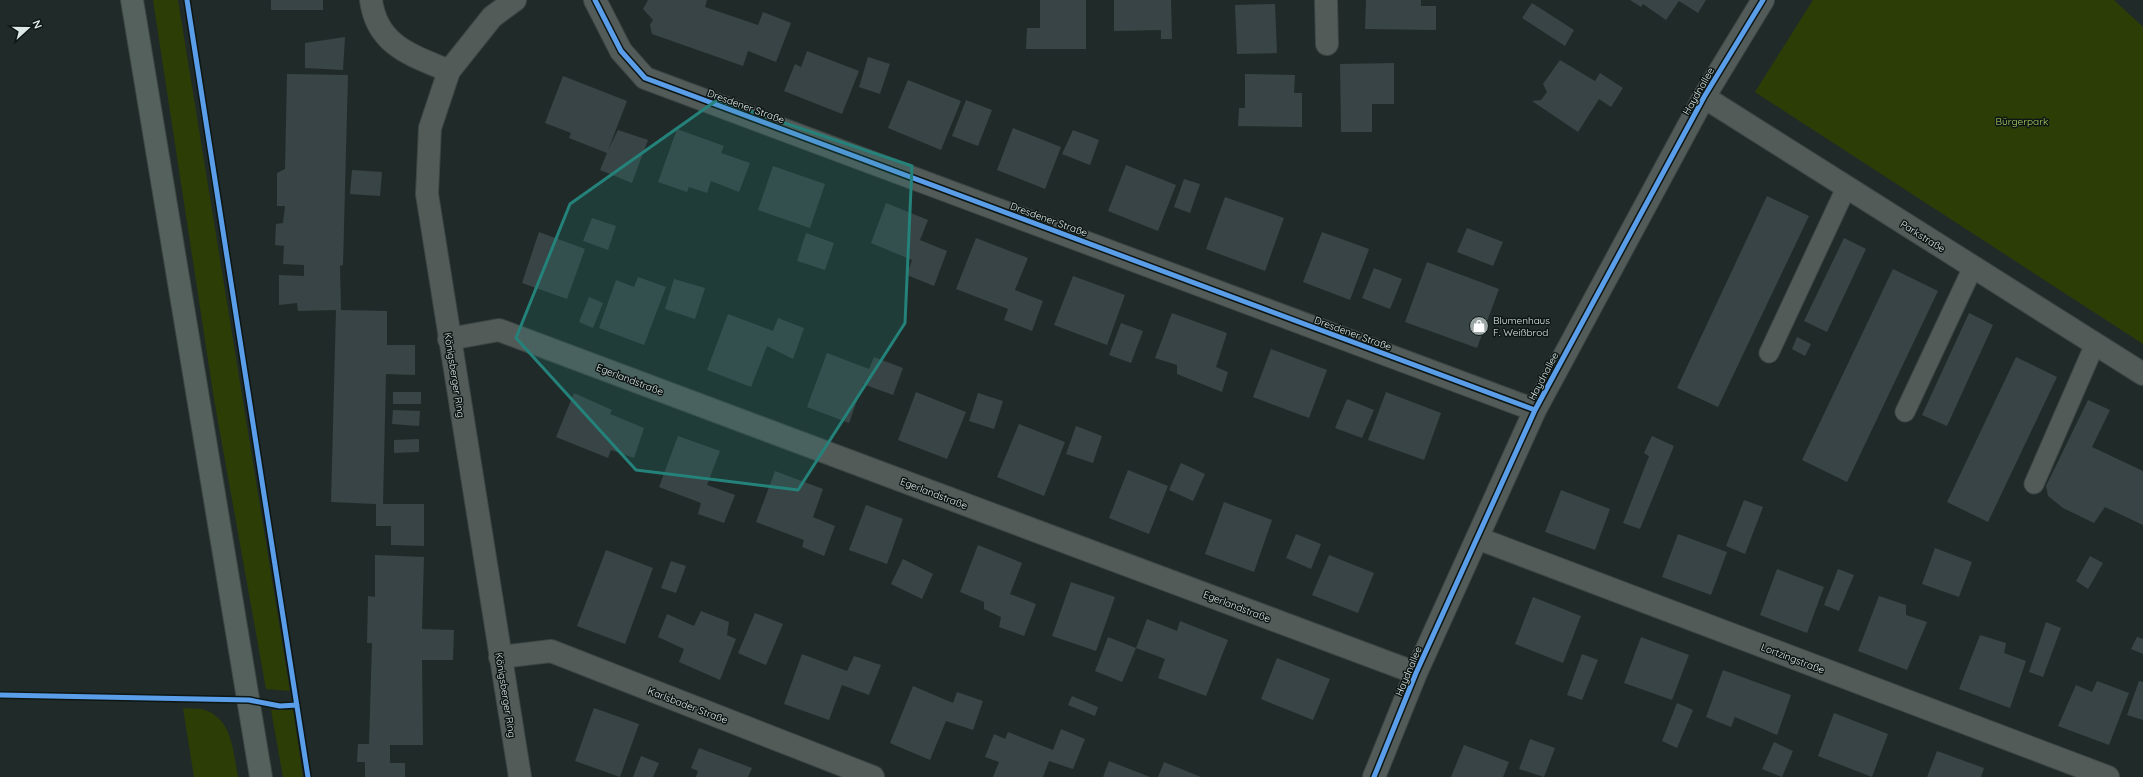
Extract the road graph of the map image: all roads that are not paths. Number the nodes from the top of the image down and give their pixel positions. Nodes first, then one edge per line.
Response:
1 (132, 0) edge
2 (371, 0) edge
3 (515, 0) edge
4 (595, 0) edge
5 (1326, 0) edge
6 (1763, 0) edge
7 (1327, 44) dead end
8 (449, 71) junction
9 (1704, 97) junction
10 (1846, 188) junction
11 (1973, 267) junction
12 (449, 339) junction
13 (2095, 344) junction
14 (1769, 353) dead end
15 (2143, 374) edge
16 (1535, 410) junction
17 (1905, 412) dead end
18 (2034, 484) dead end
19 (1477, 538) junction
20 (500, 657) junction
21 (1416, 674) junction
22 (262, 777) edge
23 (520, 777) edge
24 (873, 777) edge
25 (1374, 777) edge
26 (2108, 777) edge

1 - 22 main road
2 - 8 street
3 - 8 street, Königsberger Ring
4 - 16 street, Dresdener Straße
5 - 7 street
6 - 9 street, Haydnallee
8 - 12 street, Königsberger Ring
9 - 10 street, Parkstraße
9 - 16 street, Haydnallee
10 - 11 street, Parkstraße
10 - 14 lane
11 - 13 street, Parkstraße
11 - 17 lane
12 - 20 street, Königsberger Ring
12 - 21 street, Egerlandstraße
13 - 15 street, Parkstraße
13 - 18 lane
16 - 19 street, Haydnallee
19 - 21 street, Haydnallee
19 - 26 street, Lortzingstraße
20 - 23 street, Königsberger Ring
20 - 24 street, Karlsbader Straße
21 - 25 street, Haydnallee

